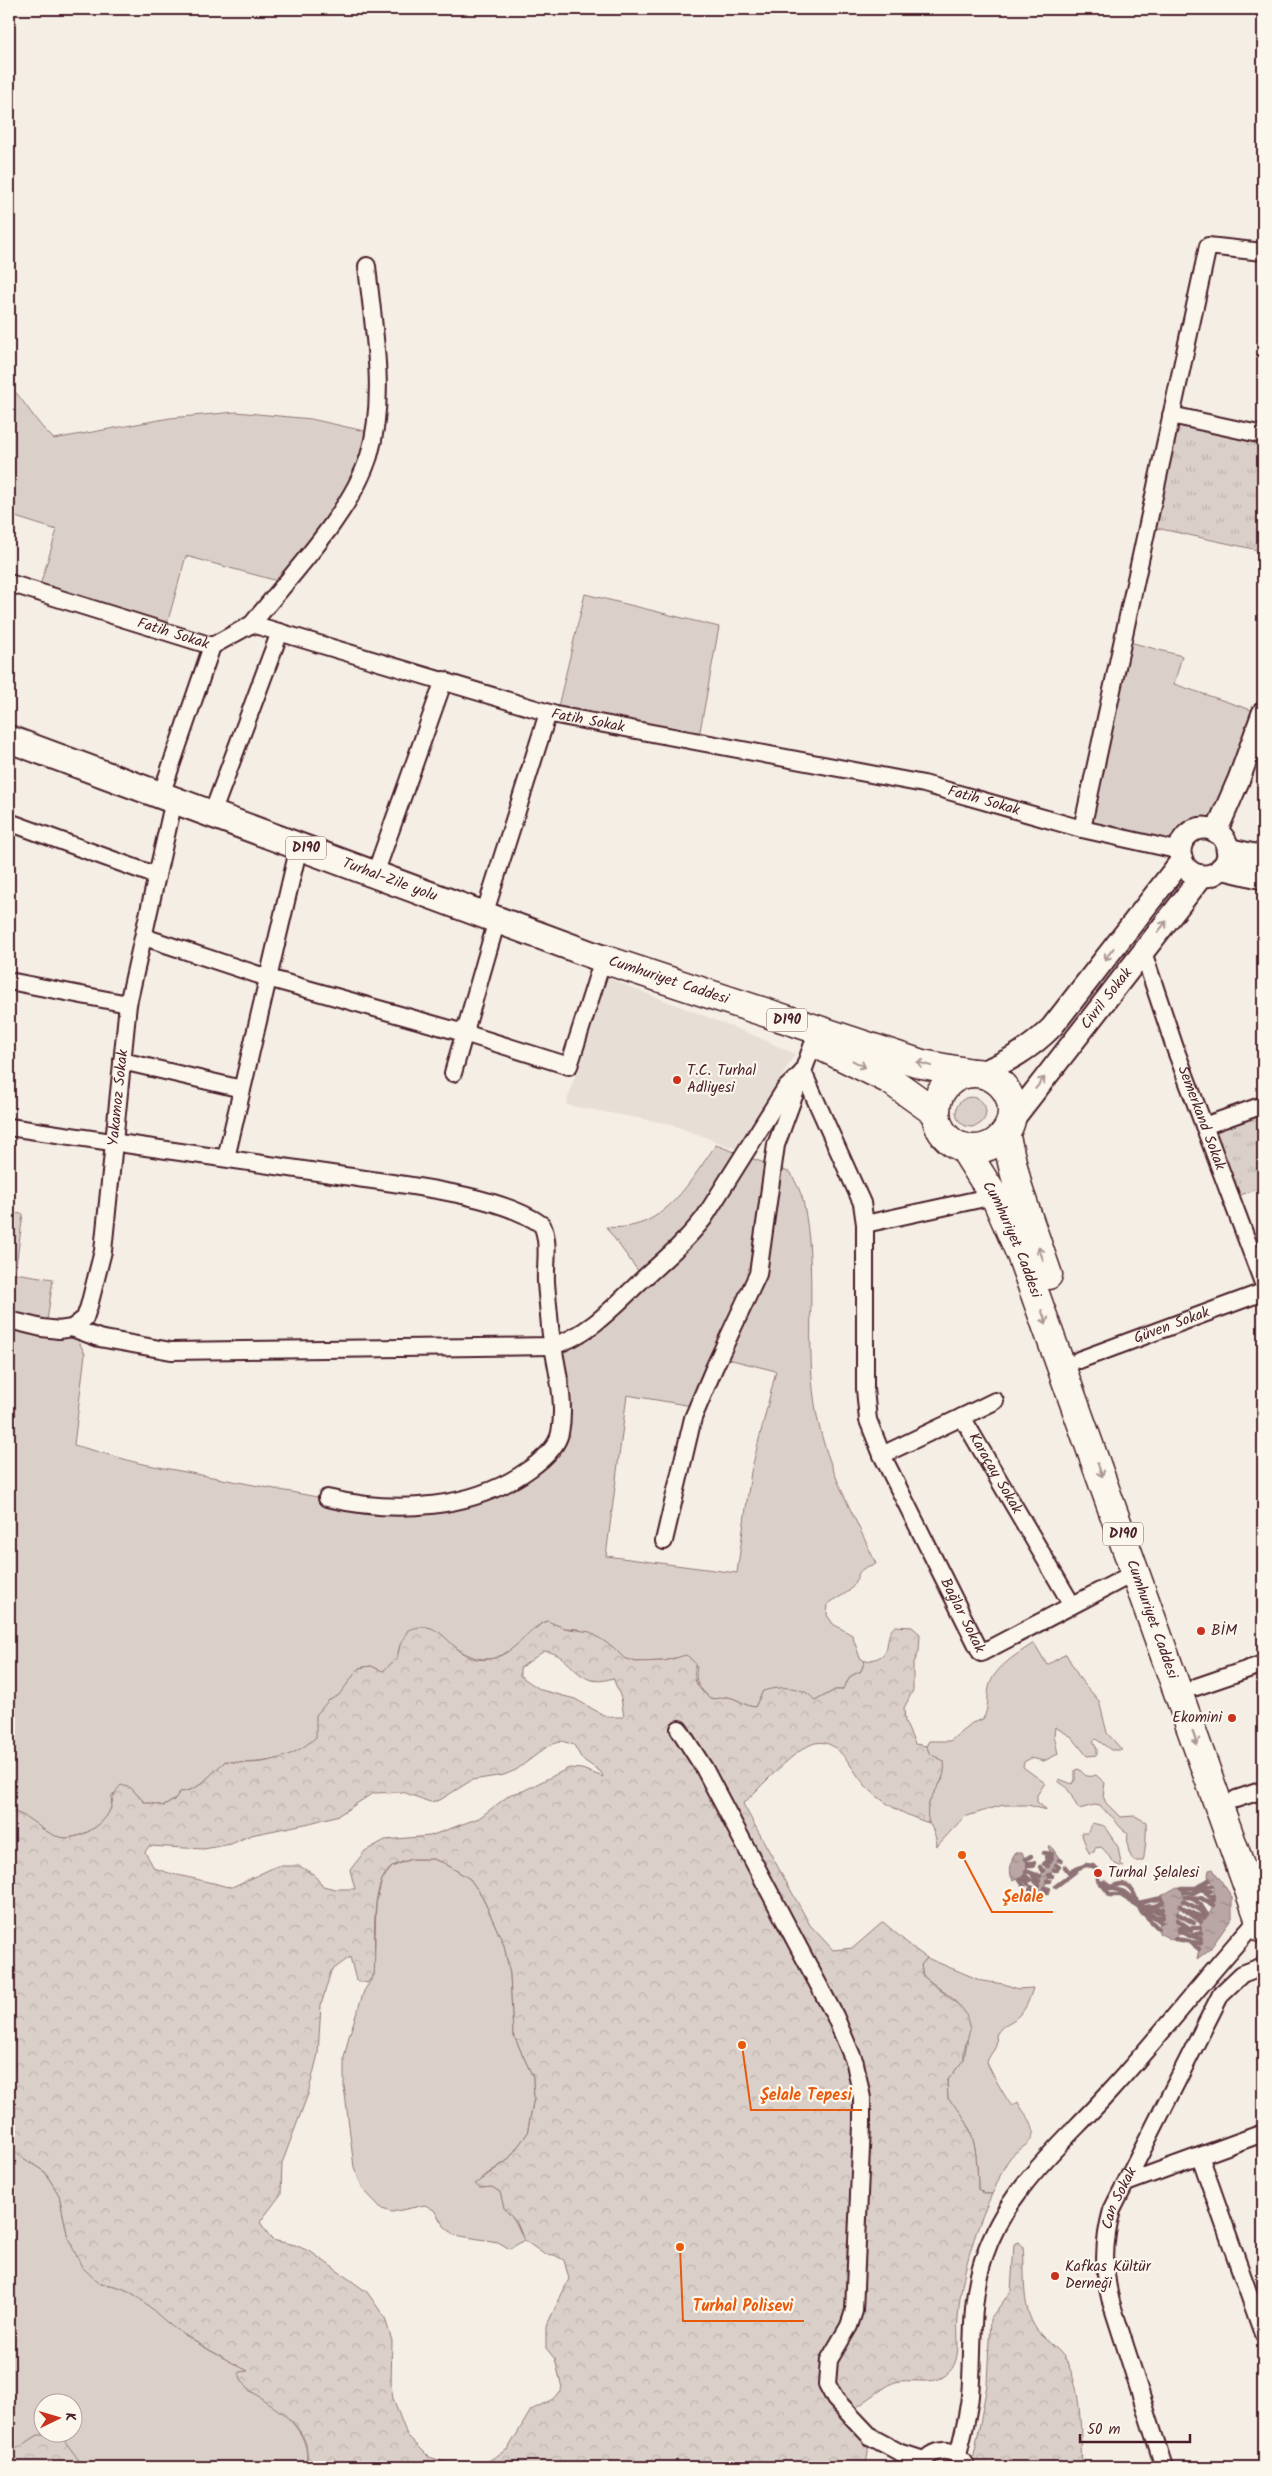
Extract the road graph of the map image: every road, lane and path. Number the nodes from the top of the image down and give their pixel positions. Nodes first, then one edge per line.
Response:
1 (1263, 252) edge
2 (367, 266) dead end
3 (1171, 415) junction
4 (1263, 435) edge
5 (9, 583) edge
6 (252, 624) junction
7 (280, 632) junction
8 (212, 646) junction
9 (444, 680) junction
10 (548, 713) junction
11 (1263, 713) edge
12 (9, 740) edge
13 (167, 798) junction
14 (212, 814) junction
15 (9, 822) edge
16 (1082, 828) junction
17 (299, 846) junction
18 (1181, 856) junction
19 (1217, 856) junction
20 (1263, 857) edge
21 (375, 874) junction
22 (157, 876) junction
23 (1263, 878) edge
24 (490, 918) junction
25 (144, 937) junction
26 (1143, 952) junction
27 (603, 959) junction
28 (268, 978) junction
29 (9, 981) edge
30 (128, 1004) junction
31 (464, 1033) junction
32 (813, 1044) junction
33 (122, 1061) junction
34 (803, 1072) junction
35 (453, 1073) dead end
36 (975, 1073) junction
37 (242, 1089) junction
38 (1263, 1105) edge
39 (936, 1113) junction
40 (1204, 1126) junction
41 (9, 1127) edge
42 (1008, 1128) junction
43 (114, 1142) junction
44 (963, 1147) junction
45 (226, 1158) junction
46 (994, 1196) junction
47 (864, 1224) junction
48 (1263, 1284) edge
49 (9, 1320) edge
50 (72, 1328) junction
51 (552, 1346) junction
52 (1079, 1360) junction
53 (995, 1401) dead end
54 (962, 1417) junction
55 (882, 1455) junction
56 (327, 1498) dead end
57 (664, 1541) dead end
58 (1136, 1572) junction
59 (1072, 1605) junction
60 (1263, 1664) edge
61 (1196, 1687) junction
62 (679, 1729) dead end
63 (1263, 1790) edge
64 (1236, 1799) junction
65 (1263, 1877) edge
66 (1262, 1921) edge
67 (1223, 1957) junction
68 (1263, 1966) edge
69 (1239, 1976) junction
70 (1263, 2133) edge
71 (1200, 2156) junction
72 (1126, 2183) junction
73 (1263, 2334) edge
74 (962, 2461) edge
75 (922, 2464) edge
76 (1164, 2467) edge

1 - 3 street
2 - 6 street
3 - 4 street
3 - 16 street
5 - 8 street, Fatih Sokak
6 - 7 street, Fatih Sokak
6 - 8 street, Fatih Sokak
7 - 9 street, Fatih Sokak
7 - 14 street
8 - 13 street, Yakamoz Sokak
9 - 10 street, Fatih Sokak
9 - 21 street
10 - 16 street, Fatih Sokak
10 - 24 street
11 - 19 street, Civril Sokak
12 - 13 main road, Turhal-Zile yolu / D190
13 - 14 main road, Turhal-Zile yolu / D190
13 - 22 street, Yakamoz Sokak
14 - 17 main road, Turhal-Zile yolu / D190
15 - 22 street
16 - 18 street, Fatih Sokak
17 - 21 main road, Turhal-Zile yolu / D190
17 - 28 street
18 - 19 street
18 - 19 street, Civril Sokak
18 -> 36 street, Civril Sokak
19 - 20 street
19 - 23 street
26 -> 19 street, Civril Sokak
21 - 24 main road, Turhal-Zile yolu / D190
22 - 25 street, Yakamoz Sokak
24 - 27 main road, Turhal-Zile yolu / D190
24 - 31 street
25 - 28 street
25 - 30 street, Yakamoz Sokak
26 - 40 street, Semerkand Sokak
42 -> 26 street, Civril Sokak
27 - 31 street
27 - 32 highway, Cumhuriyet Caddesi / D190
36 -> 27 highway, Cumhuriyet Caddesi / D190
28 - 31 street
28 - 37 street
29 - 30 street
30 - 33 street, Yakamoz Sokak
31 - 35 street
32 - 34 street
32 -> 39 highway, Cumhuriyet Caddesi / D190
33 - 37 street
33 - 43 street, Yakamoz Sokak
34 - 47 street, Bağlar Sokak
34 - 51 street
34 - 57 street
36 - 39 highway
36 - 42 highway, Cumhuriyet Caddesi
37 - 45 street
38 - 40 street
39 - 44 highway, Cumhuriyet Caddesi
40 - 48 street, Semerkand Sokak
41 - 43 street
42 - 44 highway
52 -> 42 highway, Cumhuriyet Caddesi / D190
43 - 45 street
43 - 50 street, Yakamoz Sokak
44 - 46 highway, Cumhuriyet Caddesi / D190
45 - 51 street
46 - 47 street
46 -> 58 highway, Cumhuriyet Caddesi / D190
47 - 55 street, Bağlar Sokak
48 - 52 street, Güven Sokak
49 - 50 street
50 - 51 street
51 - 56 street
52 - 61 highway, Cumhuriyet Caddesi / D190
53 - 54 street
54 - 55 street, Karaçay Sokak
54 - 59 street, Karaçay Sokak
55 - 59 street, Bağlar Sokak
58 - 59 street, Bağlar Sokak
58 -> 66 highway, Cumhuriyet Caddesi / D190
60 - 61 street
61 - 64 highway, Cumhuriyet Caddesi / D190
62 - 75 street
63 - 64 street
64 - 65 highway, Cumhuriyet Caddesi / D190
66 - 67 street
67 - 69 street
67 - 74 street
68 - 69 street, Can Sokak
69 - 72 street, Can Sokak
70 - 71 street
71 - 72 street
71 - 73 street
72 - 76 street, Can Sokak
74 - 75 street

